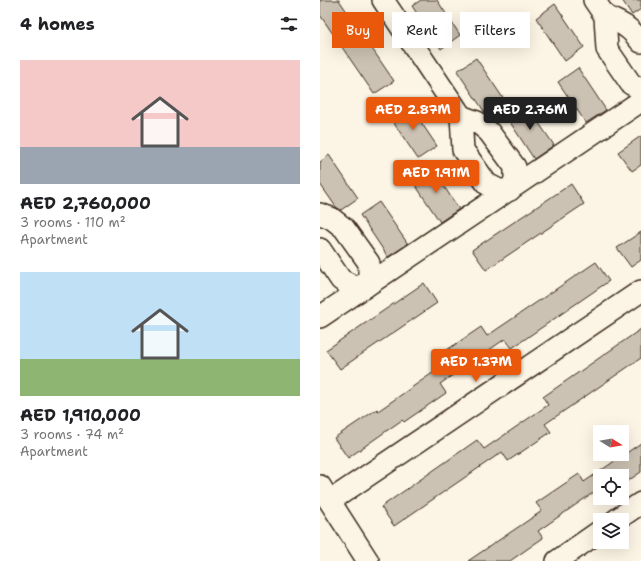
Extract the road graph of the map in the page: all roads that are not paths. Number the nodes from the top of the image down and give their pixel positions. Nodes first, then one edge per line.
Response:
1 (383, 0) edge
2 (600, 8) edge
3 (641, 42) edge
4 (641, 89) edge
5 (641, 101) edge
6 (461, 116) junction
7 (510, 190) junction
8 (320, 214) edge
9 (320, 249) edge
10 (365, 287) junction
11 (641, 292) edge
12 (320, 317) edge
13 (325, 494) edge
14 (641, 503) edge
15 (626, 513) edge
16 (593, 536) edge
17 (368, 561) edge
18 (557, 561) edge

1 - 6 street
2 - 3 street
2 - 4 street
5 - 7 street
6 - 7 street
6 - 7 street
7 - 10 street
8 - 10 street
9 - 10 street
10 - 12 street
11 - 13 street
13 - 17 street
14 - 15 street
16 - 18 street

